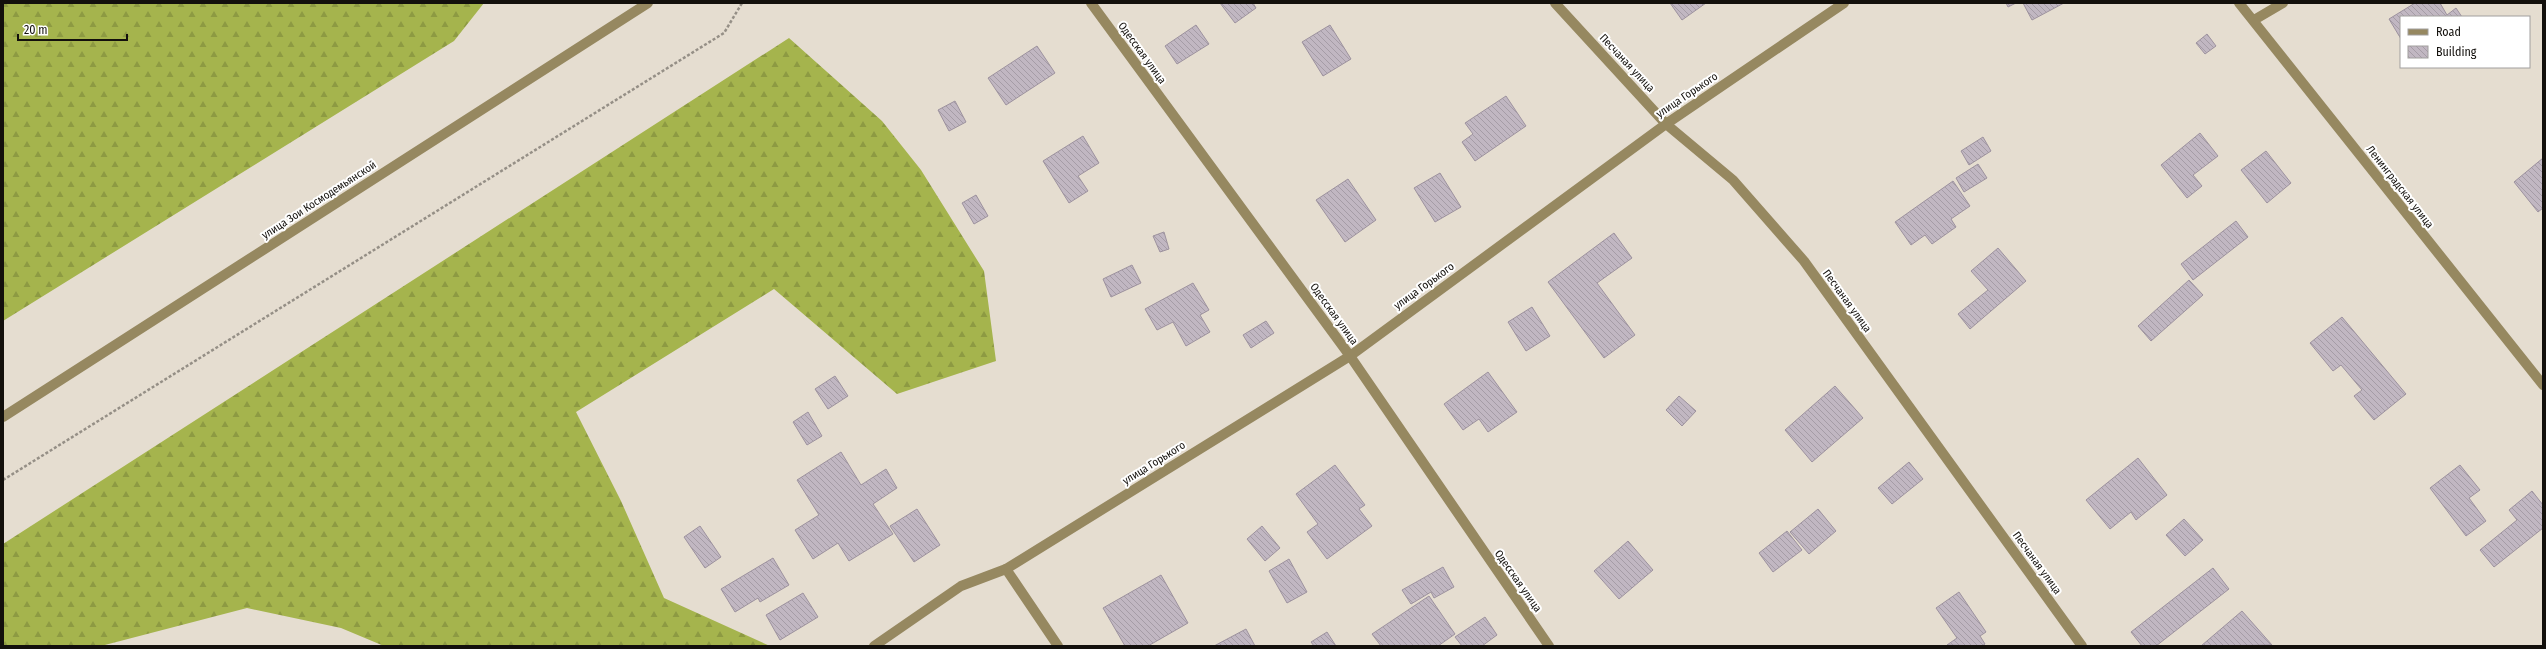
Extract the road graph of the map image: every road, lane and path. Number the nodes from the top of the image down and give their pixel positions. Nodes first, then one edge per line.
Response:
1 (648, 3) edge
2 (742, 3) edge
3 (1091, 3) edge
4 (1555, 3) edge
5 (1844, 3) edge
6 (2239, 3) edge
7 (2283, 3) edge
8 (2254, 20) junction
9 (1666, 124) junction
10 (1350, 356) junction
11 (2543, 385) edge
12 (3, 417) edge
13 (3, 480) edge
14 (1006, 569) junction
15 (874, 646) edge
16 (1058, 646) edge
17 (1549, 646) edge
18 (2082, 646) edge

1 - 12 street, улица Зои Космодемьянской
2 - 13 path
3 - 10 street, Одесская улица
4 - 9 street, Песчаная улица
5 - 9 street, улица Горького
6 - 8 street, Ленинградская улица
7 - 8 street
8 - 11 street, Ленинградская улица
9 - 10 street, улица Горького
9 - 18 street, Песчаная улица
10 - 14 street, улица Горького
10 - 17 street, Одесская улица
14 - 15 street, улица Горького
14 - 16 street

